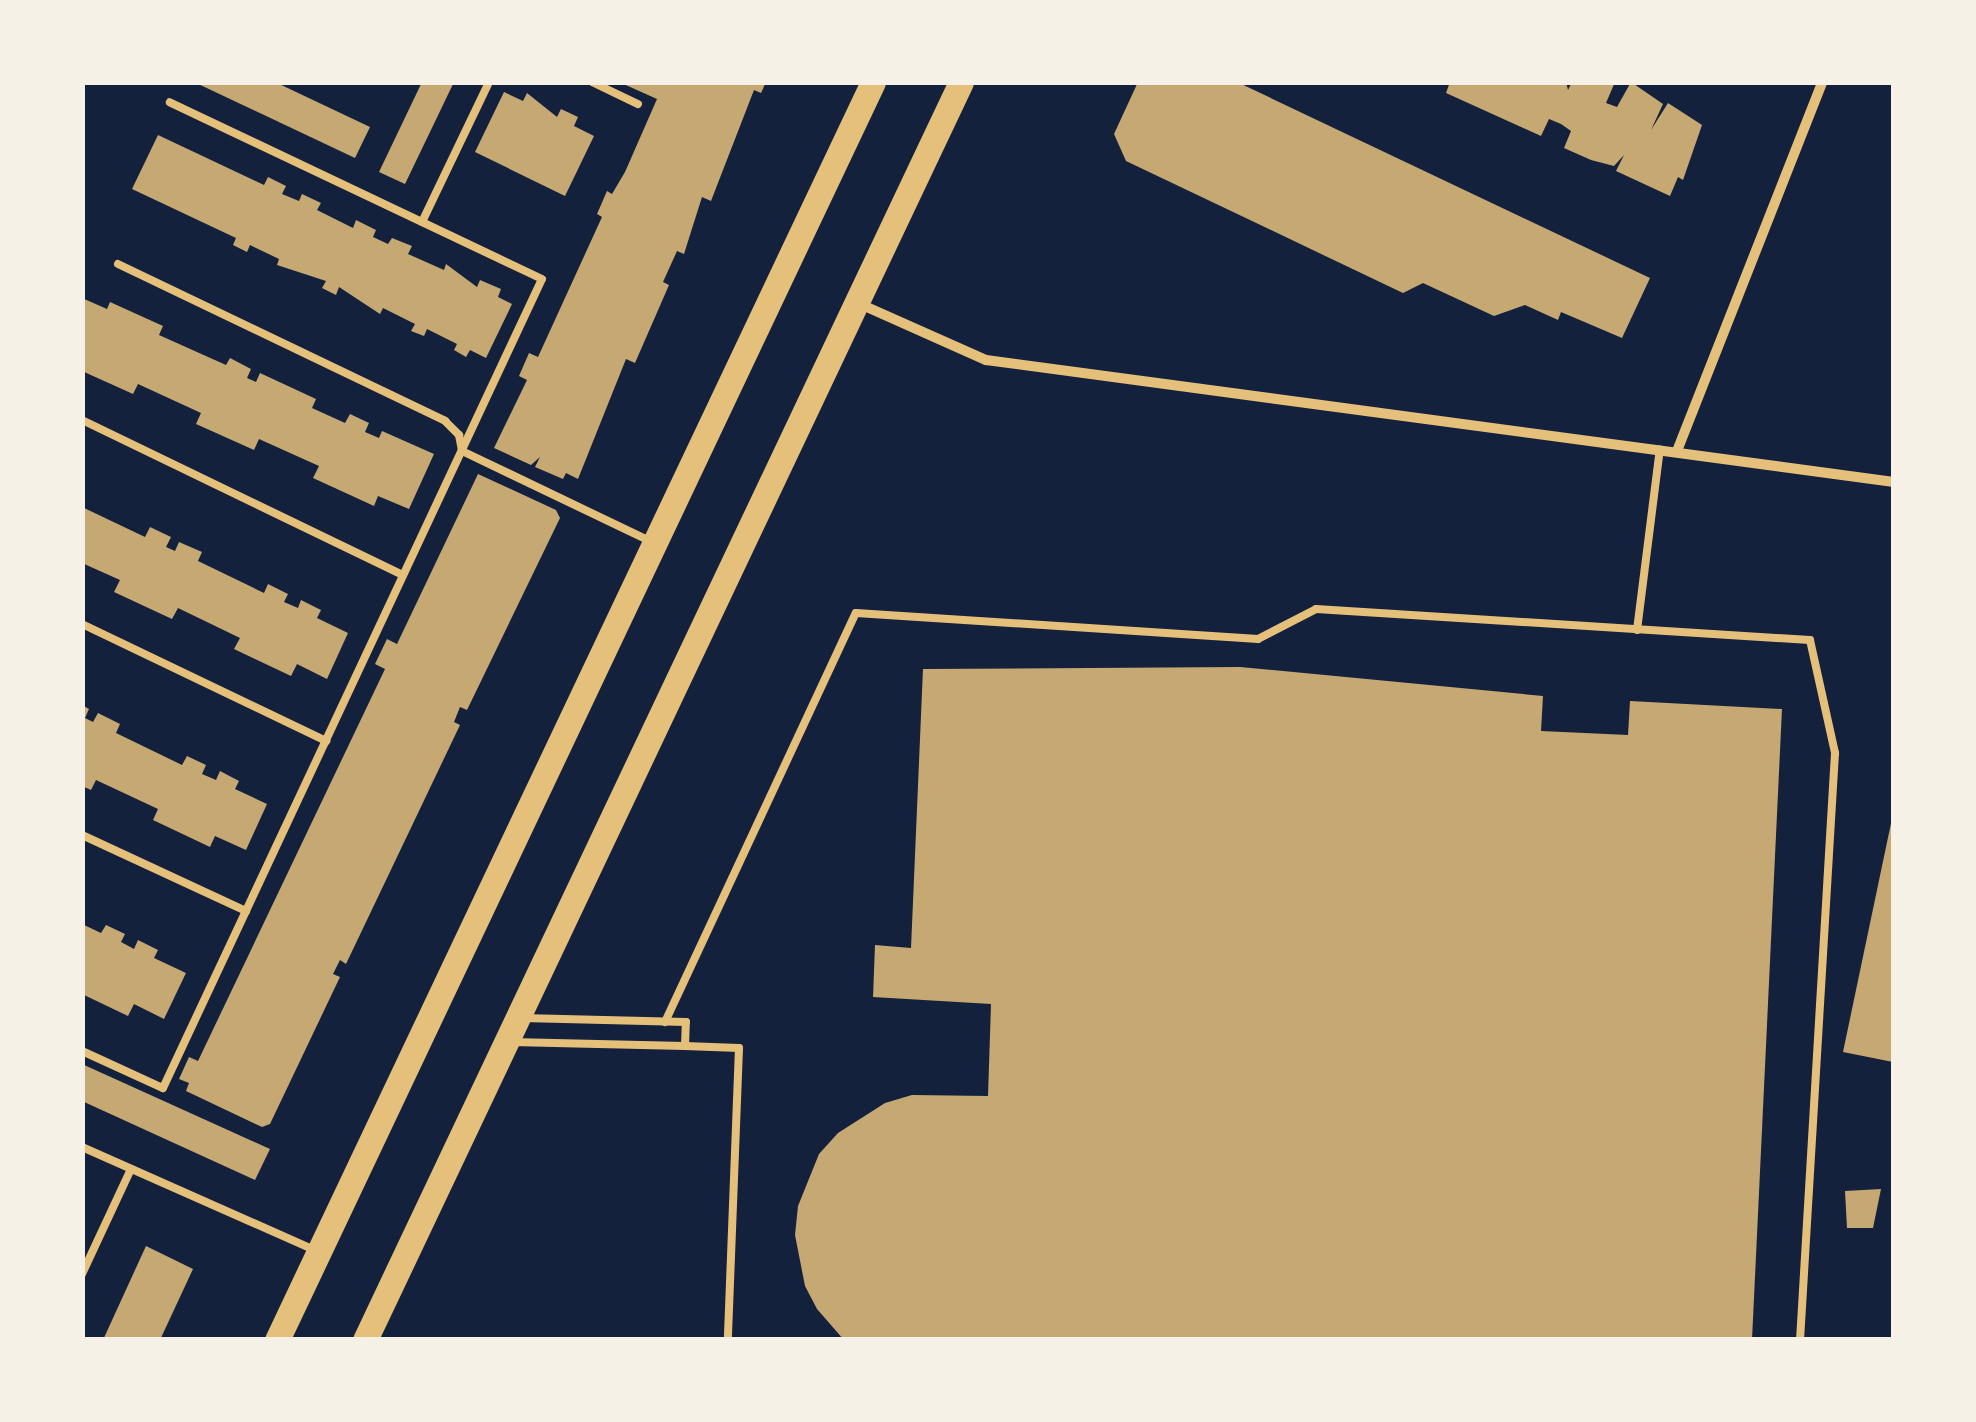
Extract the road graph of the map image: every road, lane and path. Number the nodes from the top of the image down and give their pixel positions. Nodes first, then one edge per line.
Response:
1 (489, 82) edge
2 (592, 82) edge
3 (873, 82) edge
4 (961, 82) edge
5 (1822, 82) edge
6 (170, 102) dead end
7 (638, 104) dead end
8 (422, 222) junction
9 (118, 264) dead end
10 (859, 304) junction
11 (82, 420) edge
12 (1660, 450) junction
13 (462, 451) junction
14 (1677, 451) junction
15 (1894, 482) edge
16 (656, 544) junction
17 (403, 575) junction
18 (82, 624) edge
19 (1637, 630) junction
20 (326, 740) junction
21 (82, 835) edge
22 (246, 911) junction
23 (666, 1022) junction
24 (512, 1030) junction
25 (685, 1046) junction
26 (82, 1051) edge
27 (82, 1147) edge
28 (131, 1169) junction
29 (318, 1252) junction
30 (82, 1274) edge
31 (277, 1340) edge
32 (365, 1340) edge
33 (728, 1340) edge
34 (1800, 1340) edge

1 - 8 lane
2 - 7 lane
3 - 16 main road
4 - 10 main road
5 - 14 street
6 - 8 lane
8 - 13 lane
9 - 13 lane
10 - 12 street
10 - 24 main road
11 - 17 lane
12 - 14 street
12 - 19 lane
13 - 16 lane
13 - 17 lane
14 - 15 street
16 - 29 main road
17 - 20 lane
18 - 20 lane
19 - 23 lane
19 - 34 lane
20 - 22 lane
21 - 22 lane
22 - 26 lane
23 - 24 lane
23 - 25 lane
24 - 25 lane
24 - 32 main road
25 - 33 lane
27 - 28 lane
28 - 29 lane
28 - 30 lane
29 - 31 main road

